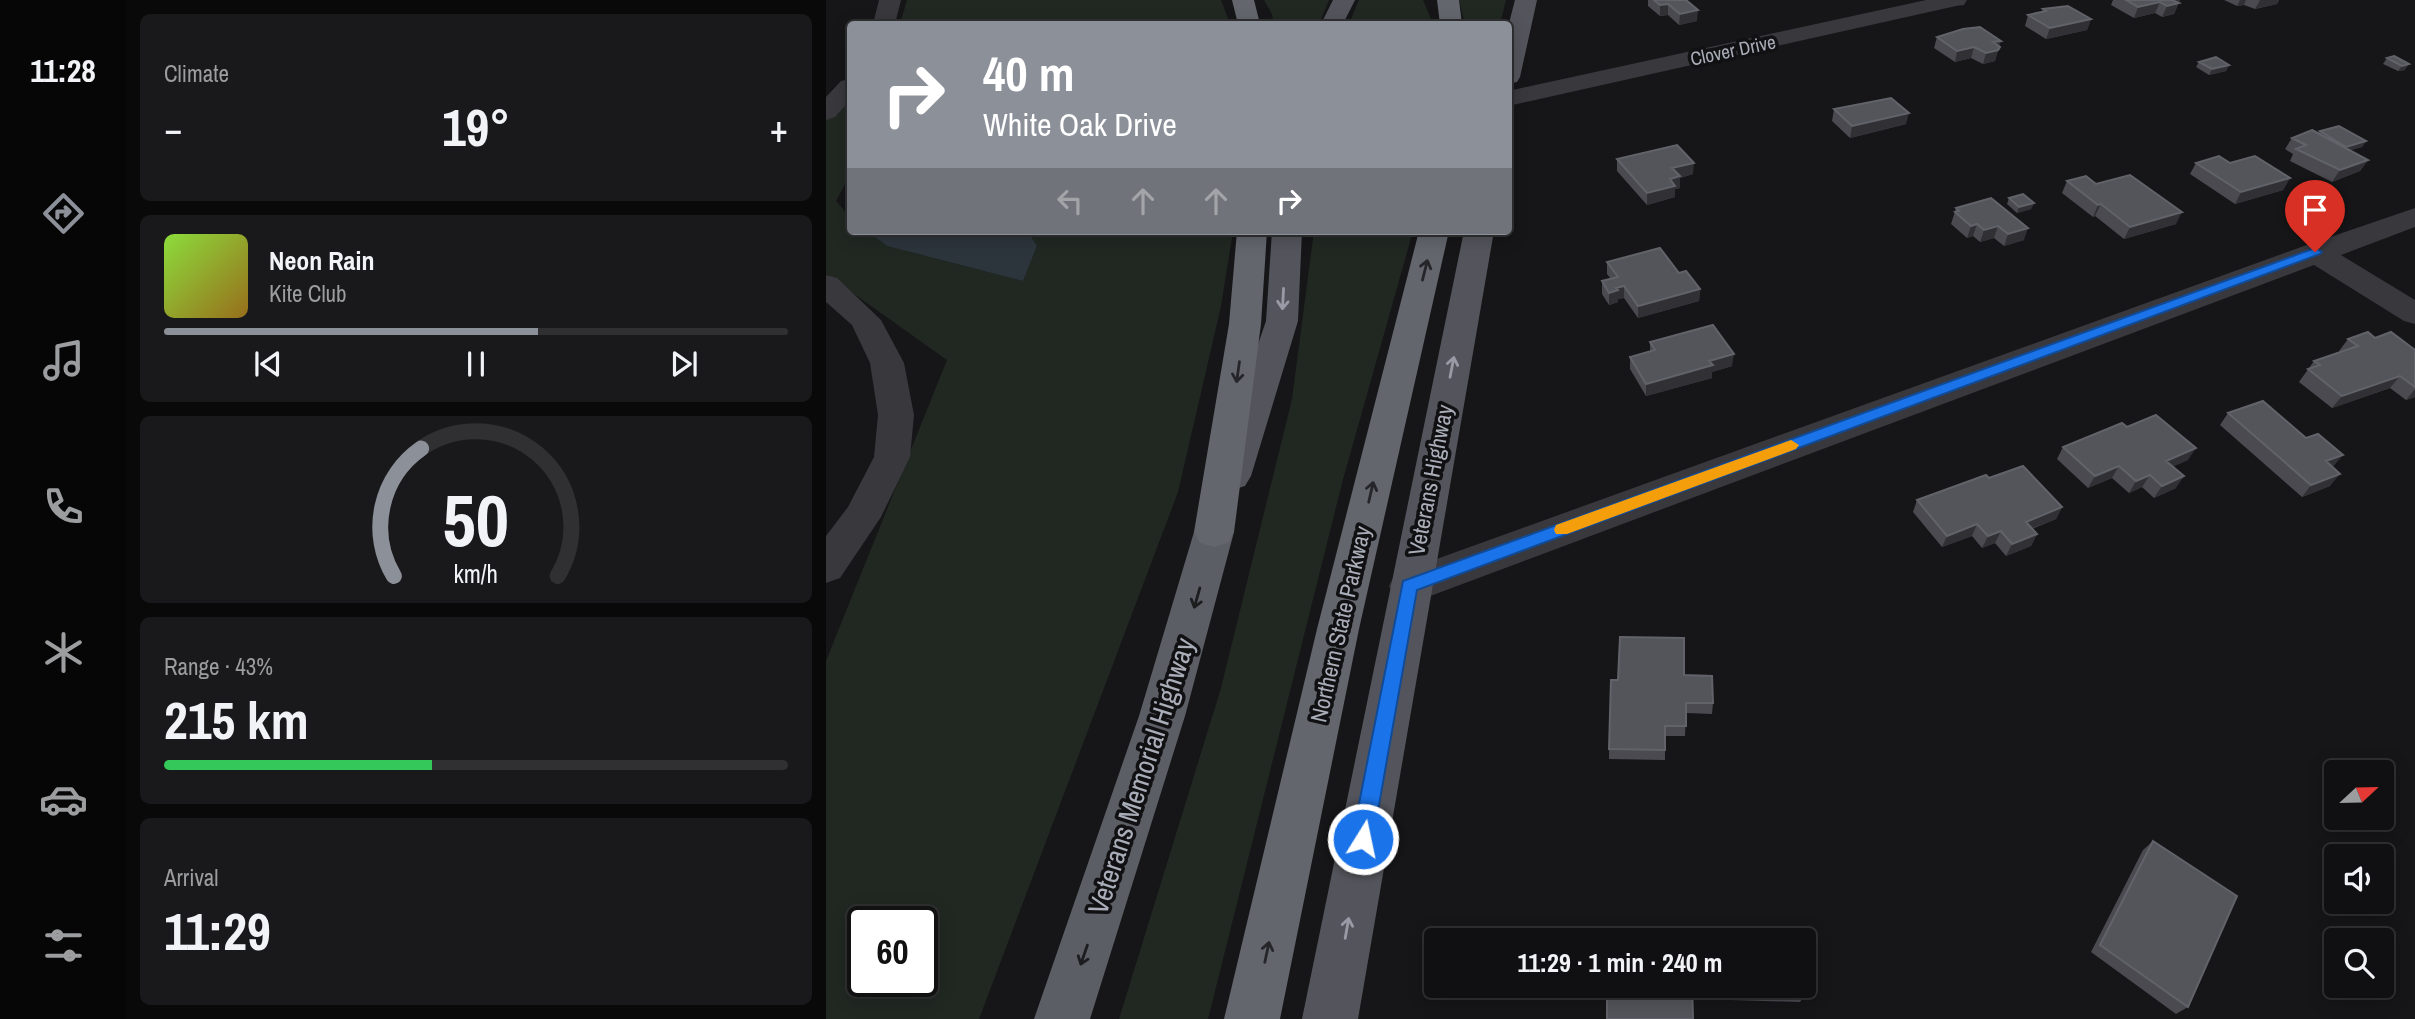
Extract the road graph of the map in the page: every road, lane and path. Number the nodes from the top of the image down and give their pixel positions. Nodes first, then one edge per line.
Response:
1 (890, 0) edge
2 (1243, 0) edge
3 (1344, 0) edge
4 (1448, 0) edge
5 (1526, 0) edge
6 (1537, 0) edge
7 (1956, 0) edge
8 (885, 21) edge
9 (1248, 21) edge
10 (1334, 21) edge
11 (1451, 21) edge
12 (1520, 24) junction
13 (1512, 59) edge
14 (847, 89) edge
15 (1512, 98) edge
16 (826, 112) edge
17 (2415, 217) edge
18 (1252, 235) edge
19 (1287, 235) edge
20 (1433, 235) edge
21 (1478, 235) edge
22 (2315, 252) junction
23 (826, 285) edge
24 (2415, 314) edge
25 (1214, 531) junction
26 (826, 567) edge
27 (1409, 586) junction
28 (1062, 1019) edge
29 (1252, 1019) edge
30 (1330, 1019) edge

1 - 8 street
2 - 9 highway
3 - 10 main road
4 - 11 highway
5 - 12 main road
6 - 12 street
7 - 15 street, Clover Drive
12 - 13 main road
14 - 16 street
17 - 22 street
18 -> 25 highway
19 -> 25 main road
29 -> 20 highway, Northern State Parkway
27 -> 21 main road, Veterans Highway
22 - 24 street
22 - 27 street
23 - 26 street
25 -> 28 highway, Veterans Memorial Highway
30 -> 27 main road, Veterans Highway

